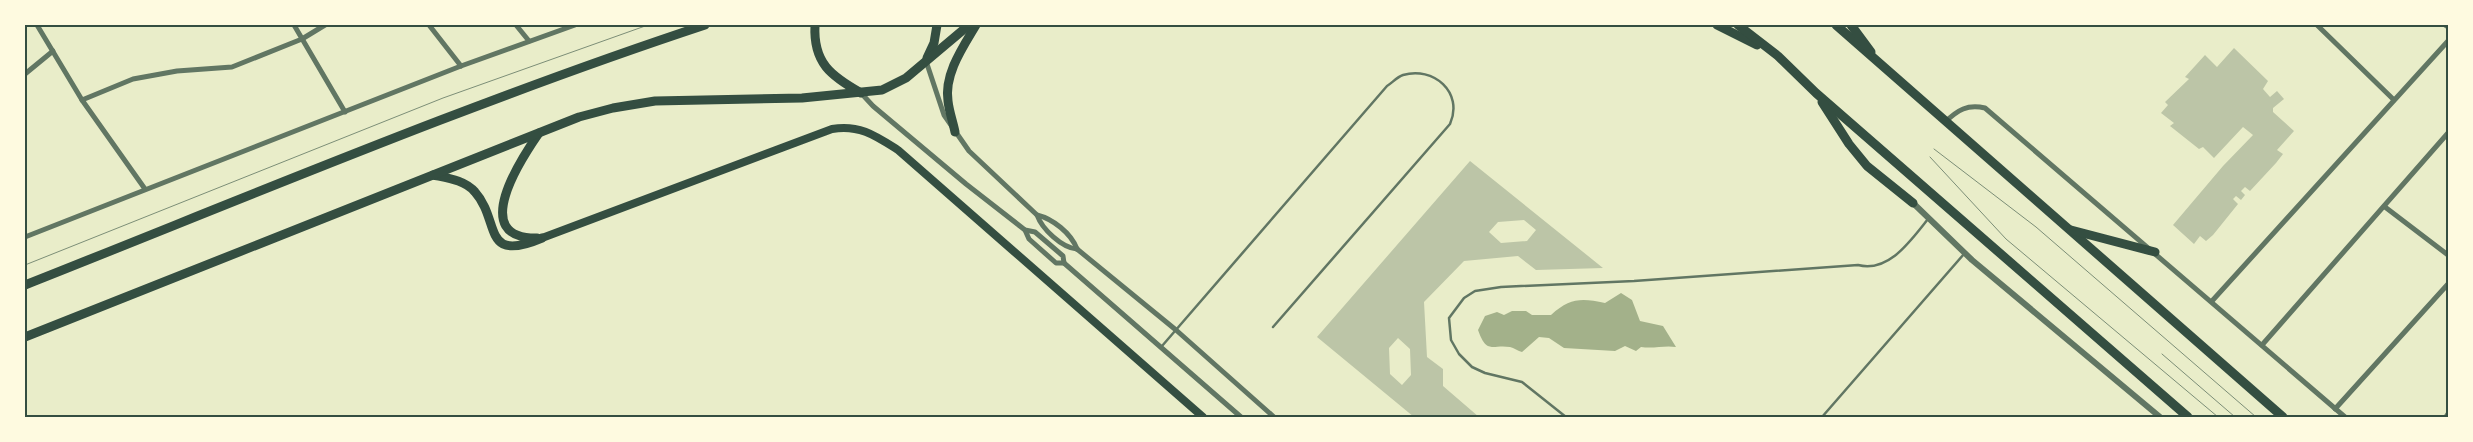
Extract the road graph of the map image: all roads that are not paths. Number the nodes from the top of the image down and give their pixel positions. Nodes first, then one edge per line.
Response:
1 (37, 25) edge
2 (294, 25) edge
3 (325, 25) edge
4 (429, 25) edge
5 (516, 25) edge
6 (575, 25) edge
7 (705, 25) edge
8 (815, 25) edge
9 (936, 25) edge
10 (969, 25) edge
11 (976, 25) edge
12 (1717, 25) edge
13 (1738, 25) edge
14 (1836, 25) edge
15 (1851, 25) edge
16 (2317, 25) edge
17 (302, 39) junction
18 (529, 41) junction
19 (2448, 41) edge
20 (53, 51) junction
21 (1778, 56) junction
22 (926, 61) junction
23 (1878, 62) junction
24 (462, 66) junction
25 (25, 74) edge
26 (861, 93) junction
27 (1816, 93) junction
28 (82, 100) junction
29 (2394, 100) junction
30 (344, 112) junction
31 (1945, 122) junction
32 (539, 132) junction
33 (955, 132) junction
34 (2448, 132) edge
35 (432, 175) junction
36 (145, 189) junction
37 (1913, 203) joint
38 (2385, 206) junction
39 (1037, 215) junction
40 (1929, 218) junction
41 (2068, 229) junction
42 (1025, 230) junction
43 (26, 235) edge
44 (542, 238) junction
45 (1077, 249) junction
46 (2155, 252) junction
47 (1965, 253) junction
48 (2448, 255) edge
49 (1064, 263) junction
50 (2448, 284) edge
51 (25, 285) edge
52 (2212, 301) junction
53 (1273, 327) dead end
54 (1176, 330) junction
55 (25, 337) edge
56 (2262, 345) junction
57 (1162, 346) junction
58 (2335, 408) junction
59 (1203, 417) edge
60 (1241, 417) edge
61 (1274, 417) edge
62 (1566, 417) edge
63 (1822, 417) edge
64 (2160, 417) edge
65 (2188, 417) edge
66 (2283, 417) edge
67 (2345, 417) edge

1 - 20 street
2 - 17 street
3 - 17 street
4 - 24 street
5 - 18 street
6 - 18 street
7 - 51 highway
8 - 26 highway
9 - 22 highway
10 - 22 highway
11 - 33 highway
12 - 21 highway
13 - 21 highway
14 - 23 highway
15 - 23 highway
16 - 29 street
17 - 28 street
17 - 30 street
18 - 24 street
19 - 29 street
20 - 25 street
20 - 28 street
21 - 27 highway
22 - 26 highway
22 - 33 street
23 - 31 highway
24 - 30 street
26 - 32 highway
26 - 42 street
27 - 37 highway
27 - 65 highway
28 - 36 street
29 - 52 street
30 - 36 street
31 - 41 highway
31 - 46 street
32 - 35 highway
32 - 44 highway
33 - 39 street
34 - 38 street
35 - 44 highway
35 - 55 highway
36 - 43 street
37 - 40 street
38 - 48 street
38 - 56 street
39 - 45 street
39 - 45 street
40 - 47 street
40 - 62 lane
41 - 46 highway
41 - 66 highway
42 - 49 street
42 - 49 street
44 - 59 main road
45 - 54 street
46 - 52 street
47 - 63 lane
47 - 64 street
49 - 57 street
50 - 58 street
52 - 56 street
53 - 54 lane
54 - 57 lane
54 - 61 street
56 - 58 street
57 - 60 street
58 - 67 street

